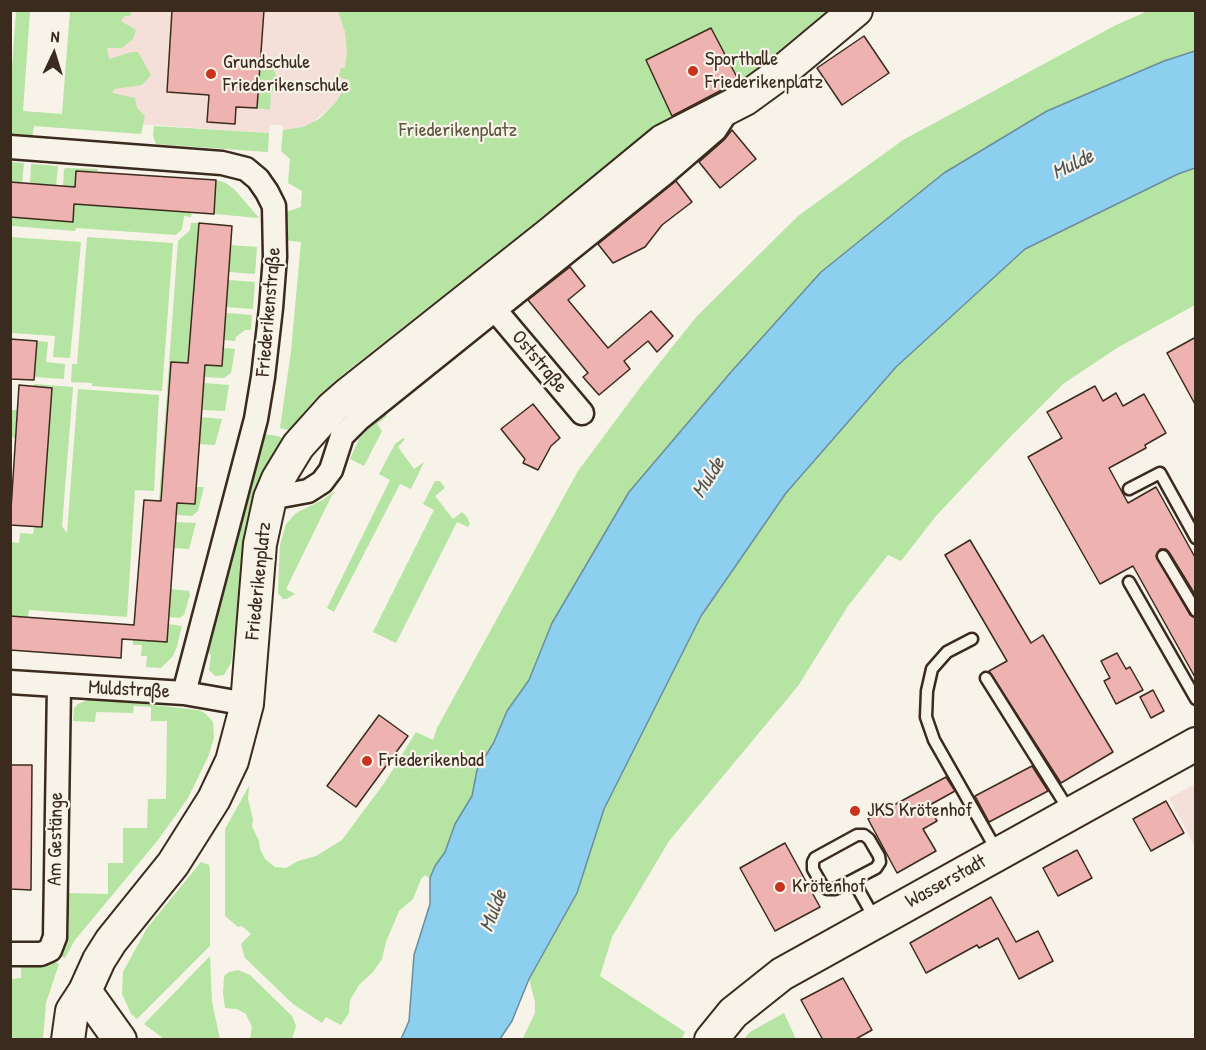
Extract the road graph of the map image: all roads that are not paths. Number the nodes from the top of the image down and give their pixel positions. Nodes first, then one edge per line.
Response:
1 (856, 10) edge
2 (729, 109) junction
3 (10, 147) edge
4 (496, 311) junction
5 (582, 413) dead end
6 (1129, 489) dead end
7 (270, 498) junction
8 (1196, 538) edge
9 (1162, 556) dead end
10 (1129, 582) dead end
11 (1196, 611) edge
12 (972, 639) dead end
13 (986, 678) dead end
14 (10, 682) edge
15 (59, 686) junction
16 (184, 693) junction
17 (1196, 699) edge
18 (247, 704) junction
19 (1196, 744) edge
20 (1070, 812) junction
21 (998, 853) junction
22 (854, 880) junction
23 (876, 921) junction
24 (10, 954) edge
25 (85, 991) junction
26 (68, 1040) edge
27 (94, 1040) edge
28 (120, 1040) edge
29 (711, 1040) edge

1 - 2 main road, Friederikenplatz
2 - 4 street
2 - 7 main road, Friederikenplatz
3 - 16 street, Friederikenstraße
4 - 5 street, Oststraße
4 - 7 street
6 - 8 lane
7 - 18 main road, Friederikenplatz
9 - 11 lane
10 - 17 lane
12 - 21 lane
13 - 20 lane
14 - 15 street, Muldstraße
15 - 16 street, Muldstraße
15 - 24 street, Am Gestänge
16 - 18 street, Muldstraße
18 - 25 main road, Friederikenplatz
19 - 20 main road, Wasserstadt
20 - 21 main road, Wasserstadt
21 - 23 main road, Wasserstadt
22 - 22 lane
22 - 23 lane
23 - 29 main road, Wasserstadt
25 - 26 main road, Friederikenplatz
25 - 27 main road
25 - 28 main road

